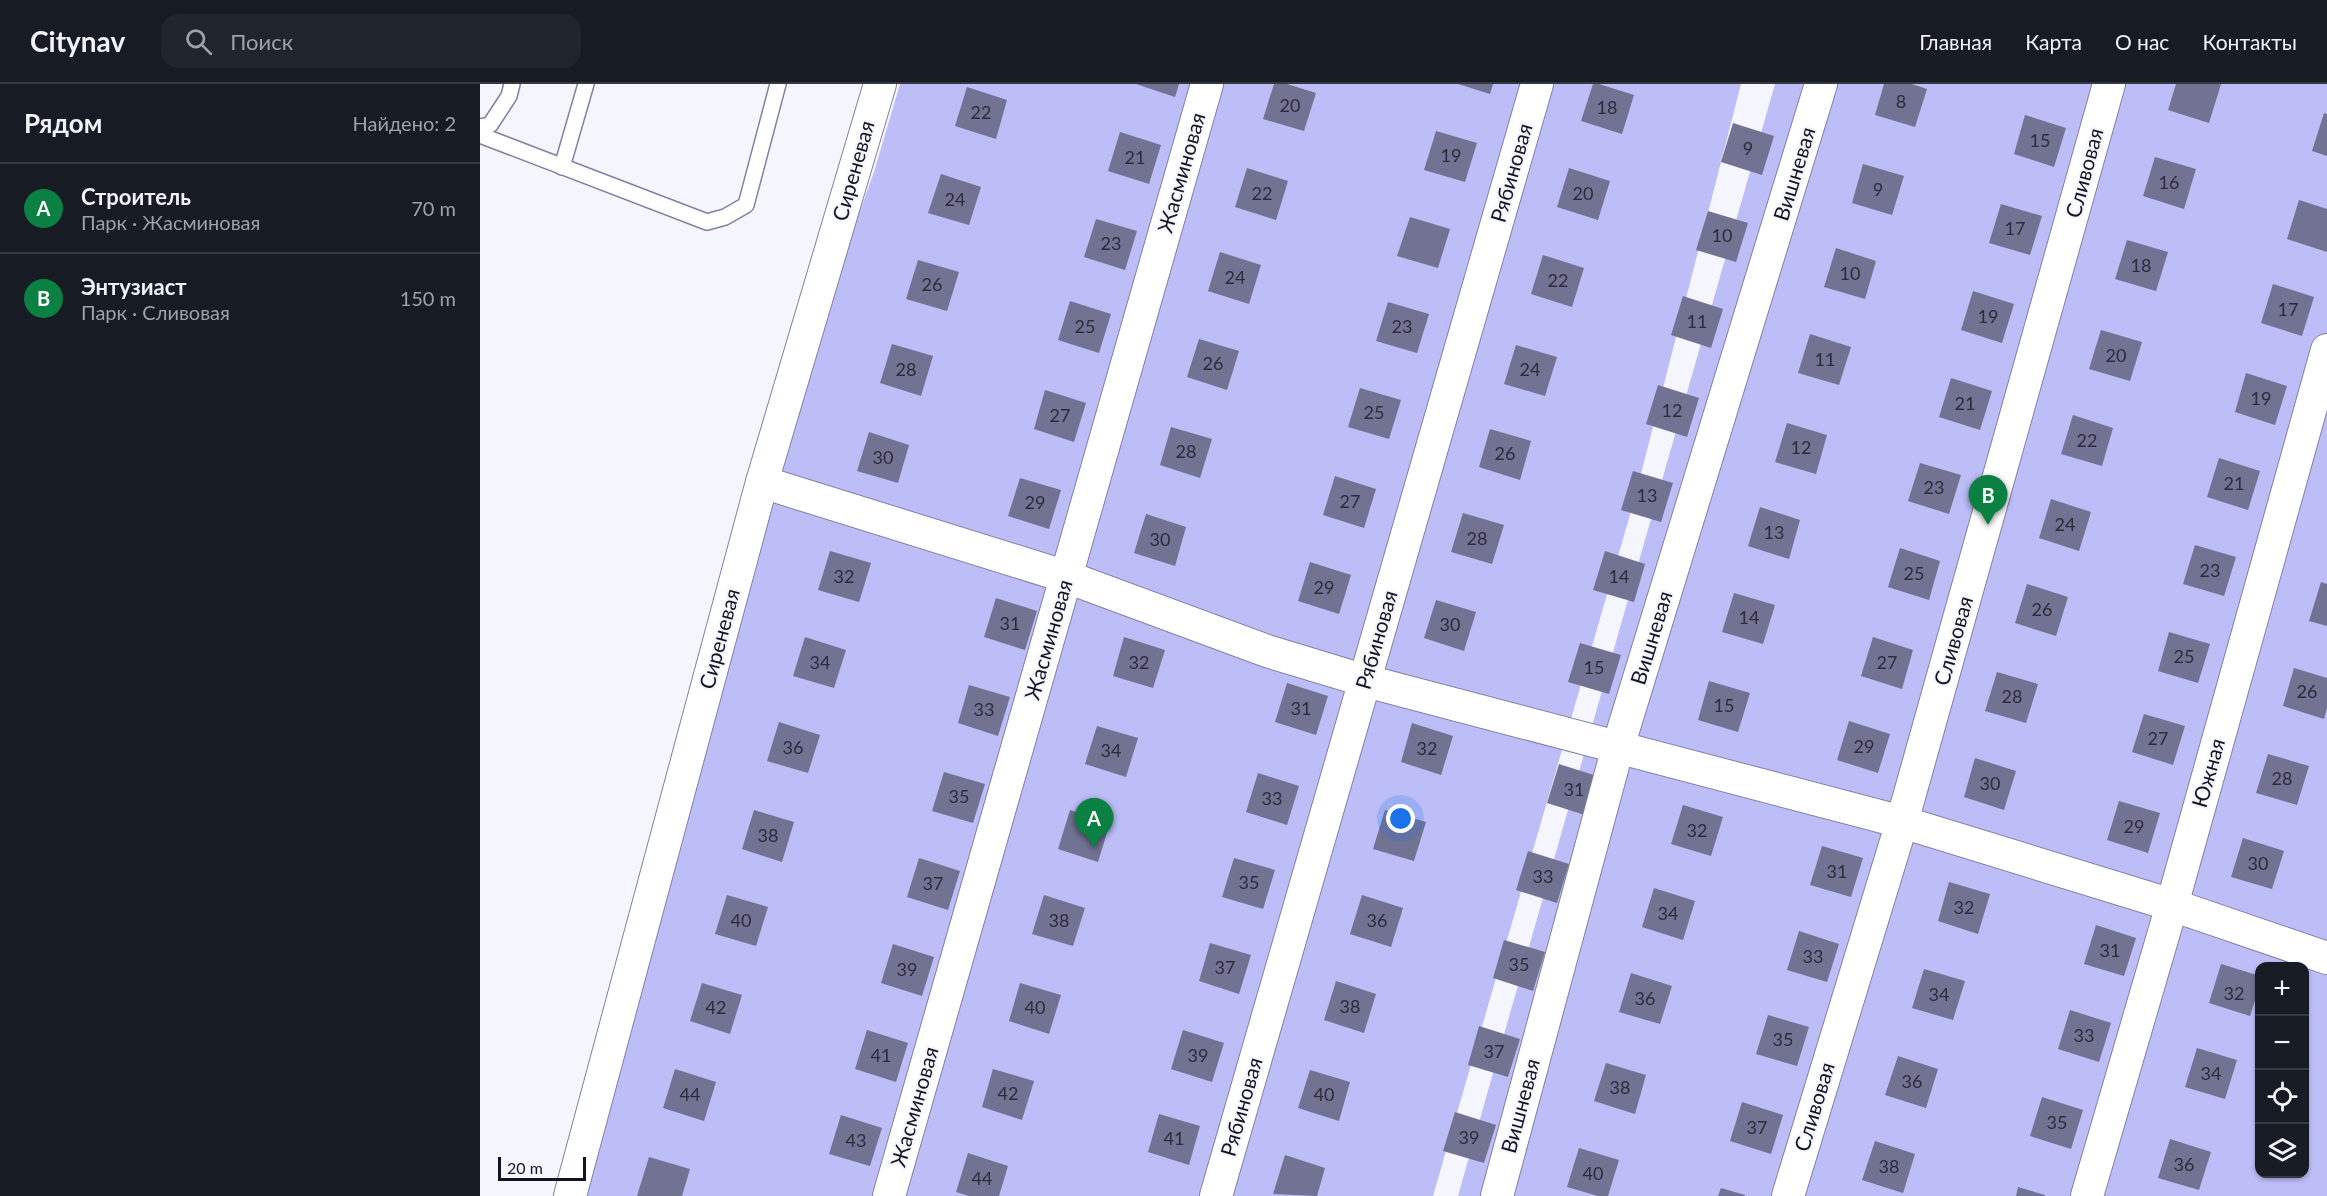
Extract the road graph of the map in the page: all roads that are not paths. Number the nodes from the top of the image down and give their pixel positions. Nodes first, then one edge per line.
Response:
1 (512, 84) edge
2 (586, 84) edge
3 (778, 84) edge
4 (880, 84) edge
5 (1207, 84) edge
6 (1537, 84) edge
7 (1821, 84) edge
8 (2109, 84) edge
9 (480, 127) edge
10 (480, 135) edge
11 (562, 166) junction
12 (2327, 350) edge
13 (762, 482) junction
14 (1067, 577) junction
15 (1366, 681) junction
16 (1618, 747) junction
17 (1902, 822) junction
18 (2172, 905) junction
19 (2327, 958) edge
20 (570, 1196) edge
21 (889, 1196) edge
22 (1216, 1196) edge
23 (1497, 1196) edge
24 (1788, 1196) edge
25 (2087, 1196) edge

1 - 9 lane
2 - 11 lane
3 - 11 lane
4 - 13 street, Сиреневая
5 - 14 street, Жасминовая
6 - 15 street, Рябиновая
7 - 16 street, Вишневая
8 - 17 street, Сливовая
10 - 11 lane
12 - 18 street, Южная
13 - 14 street
13 - 20 street, Сиреневая
14 - 15 street
14 - 21 street, Жасминовая
15 - 16 street
15 - 22 street, Рябиновая
16 - 17 street
16 - 23 street, Вишневая
17 - 18 street
17 - 24 street, Сливовая
18 - 19 street
18 - 25 street, Южная

